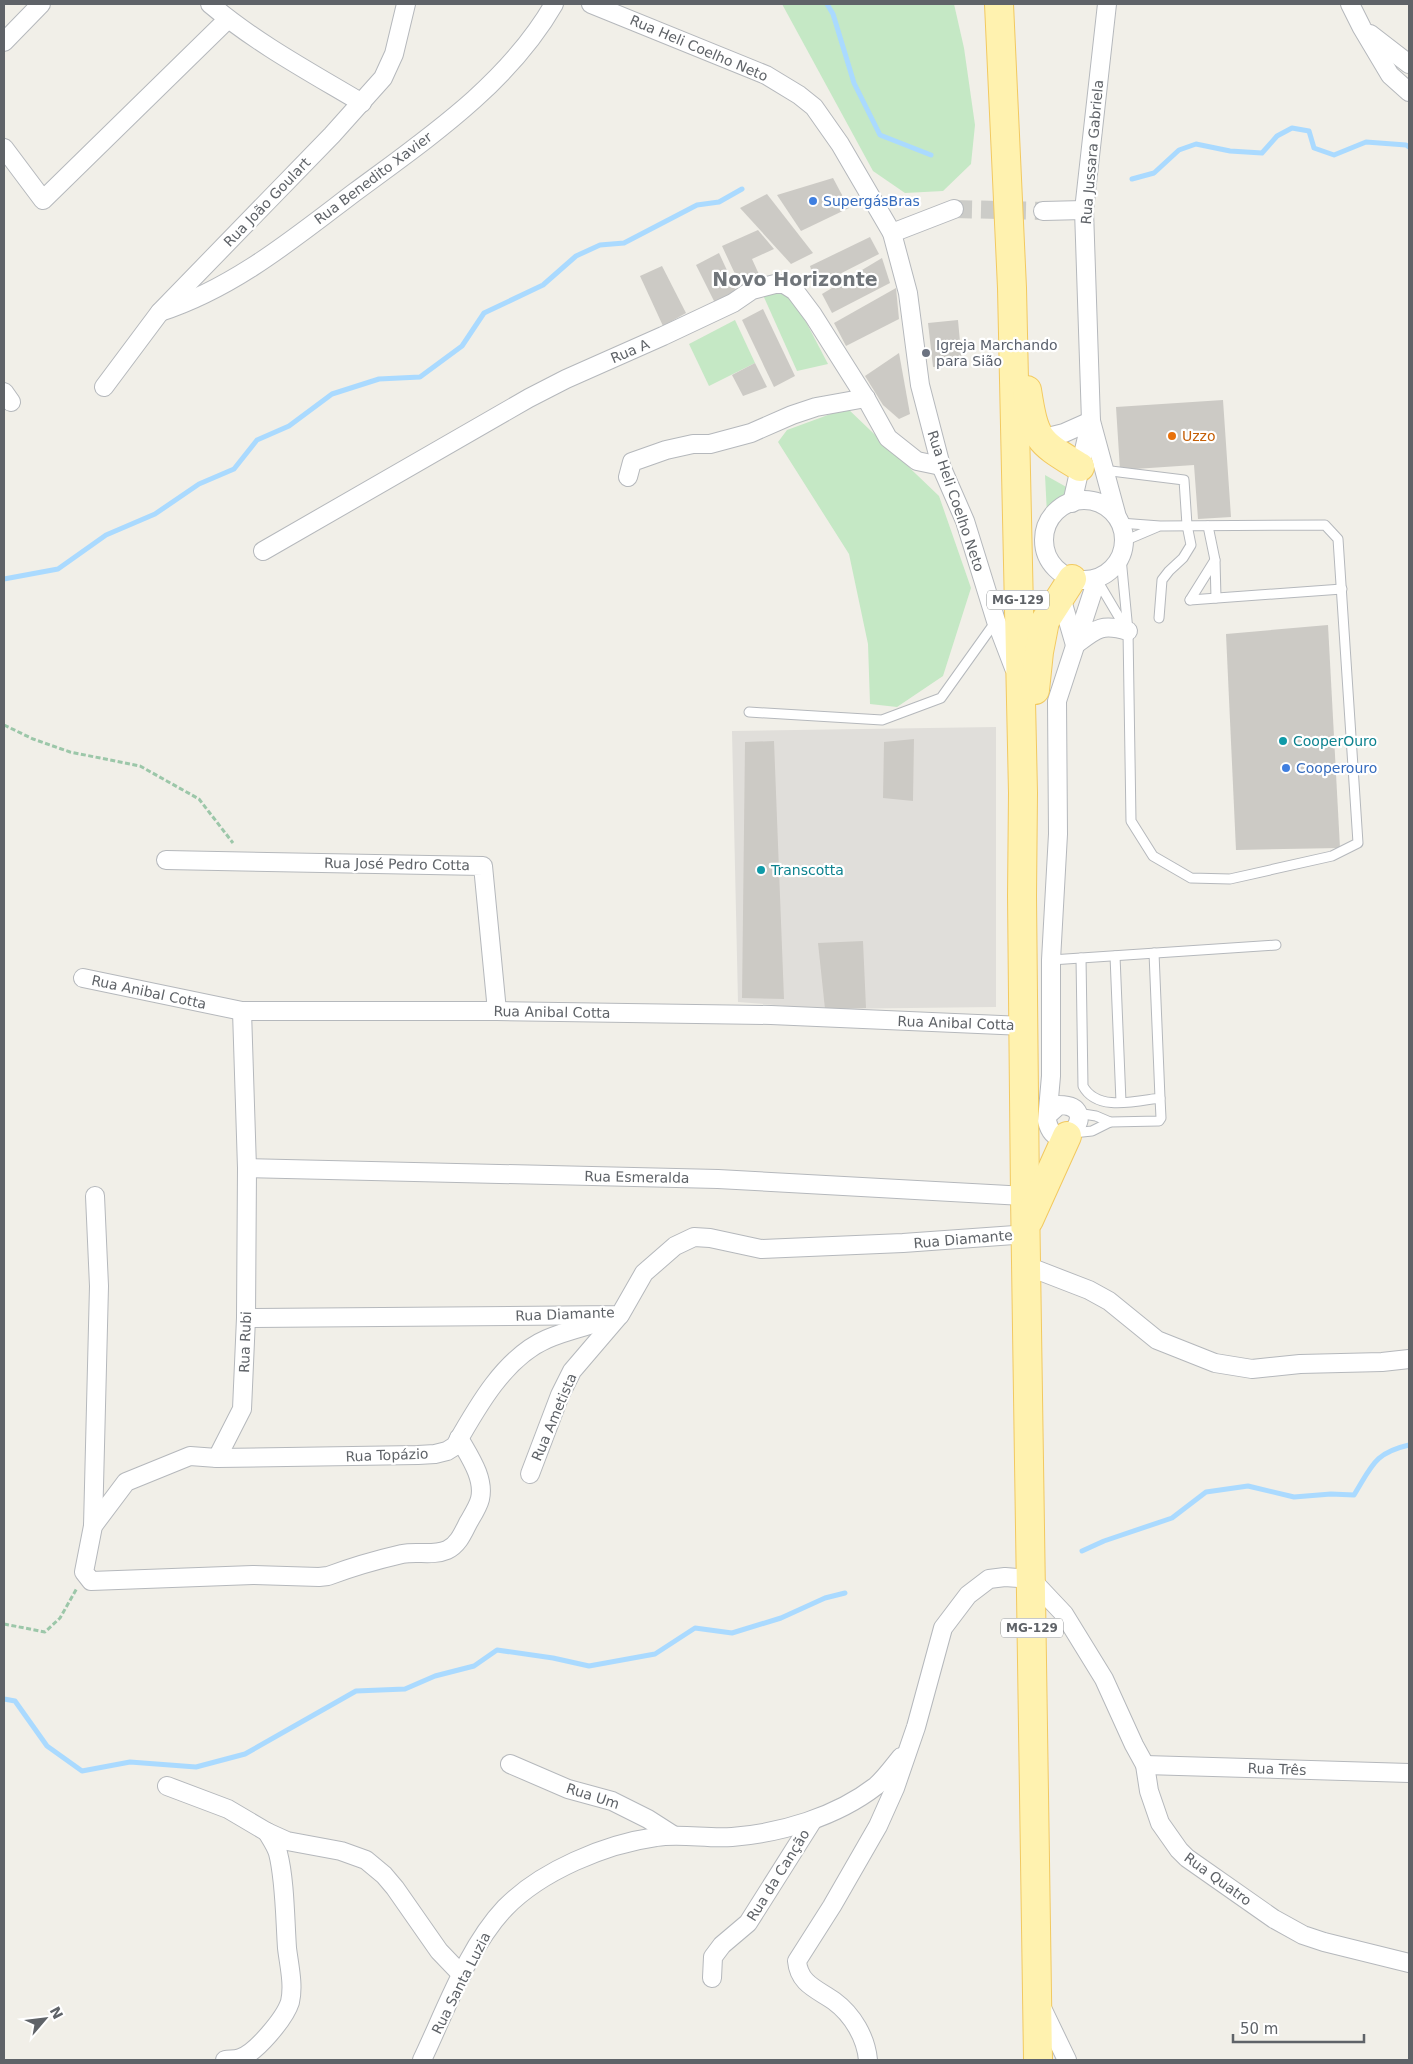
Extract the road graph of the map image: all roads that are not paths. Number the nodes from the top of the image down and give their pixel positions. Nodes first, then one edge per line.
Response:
1 (41, 4) edge
2 (210, 4) edge
3 (406, 4) edge
4 (554, 4) edge
5 (591, 4) edge
6 (999, 4) edge
7 (1107, 4) edge
8 (1350, 4) edge
9 (228, 19) junction
10 (1362, 28) junction
11 (4, 42) edge
12 (1409, 64) edge
13 (1409, 92) edge
14 (362, 103) junction
15 (4, 148) edge
16 (954, 209) tunnel mouth
17 (1084, 210) junction
18 (1043, 211) tunnel mouth
19 (892, 233) junction
20 (1012, 288) junction
21 (160, 312) junction
22 (104, 387) dead end
23 (866, 398) junction
24 (1091, 421) junction
25 (1040, 439) junction
26 (941, 466) junction
27 (1092, 469) junction
28 (628, 477) dead end
29 (1072, 503) junction
30 (1119, 520) junction
31 (1187, 524) junction
32 (1160, 526) junction
33 (1208, 526) junction
34 (1124, 541) junction
35 (1017, 545) junction
36 (263, 551) dead end
37 (1121, 558) junction
38 (1215, 560) junction
39 (1077, 585) junction
40 (1342, 589) junction
41 (1216, 598) junction
42 (1160, 618) dead end
43 (996, 621) junction
44 (1128, 631) junction
45 (1041, 642) junction
46 (1075, 645) junction
47 (1020, 682) junction
48 (749, 712) dead end
49 (1023, 794) junction
50 (166, 860) dead end
51 (1276, 945) dead end
52 (1154, 953) junction
53 (1115, 956) junction
54 (1081, 958) junction
55 (1051, 960) junction
56 (83, 978) dead end
57 (242, 1011) junction
58 (497, 1011) junction
59 (1024, 1026) junction
60 (1051, 1076) junction
61 (1160, 1098) junction
62 (1121, 1102) junction
63 (1049, 1114) junction
64 (1071, 1122) junction
65 (1110, 1122) junction
66 (247, 1168) junction
67 (95, 1196) dead end
68 (1026, 1196) junction
69 (1027, 1230) junction
70 (1027, 1266) junction
71 (620, 1315) junction
72 (246, 1318) junction
73 (1409, 1359) edge
74 (459, 1438) junction
75 (217, 1458) junction
76 (530, 1474) dead end
77 (93, 1526) junction
78 (1031, 1579) junction
79 (908, 1749) junction
80 (510, 1764) dead end
81 (1145, 1765) junction
82 (1409, 1773) edge
83 (167, 1786) dead end
84 (813, 1820) junction
85 (267, 1832) junction
86 (673, 1835) junction
87 (1409, 1963) edge
88 (462, 1975) junction
89 (712, 1978) dead end
90 (1038, 1999) junction
91 (234, 2060) edge
92 (422, 2060) edge
93 (868, 2060) edge
94 (1038, 2060) edge
95 (1067, 2060) edge

1 - 11 street
2 - 9 street
3 - 14 street, Rua João Goulart
4 - 21 street, Rua Benedito Xavier
5 - 19 street, Rua Heli Coelho Neto
6 - 20 main road, MG-129
7 - 17 street, Rua Jussara Gabriela
8 - 10 street
9 - 14 street
9 - 15 street
10 - 12 street
10 - 13 street
14 - 21 street, Rua João Goulart
16 - 19 street
17 - 18 street
17 - 24 street, Rua Jussara Gabriela
19 - 26 street, Rua Heli Coelho Neto
20 - 25 main road
20 - 35 main road, MG-129
21 - 22 street, Rua João Goulart
23 - 26 street, Rua A
23 - 28 street
23 - 36 street, Rua A
24 - 25 street
24 - 27 street, Rua Jussara Gabriela
25 - 27 main road
26 - 43 street, Rua Heli Coelho Neto
27 - 29 street, Rua Jussara Gabriela
27 - 30 street, Rua Jussara Gabriela
27 - 31 lane
29 - 30 street
29 - 39 street
30 - 32 lane
30 - 34 street
31 - 32 lane
31 - 33 lane
31 - 42 lane
32 - 34 lane
33 - 38 lane
33 - 40 lane
34 - 37 street
35 - 45 main road
35 - 47 main road, MG-129
37 - 39 street
37 - 44 lane
38 - 41 lane
38 - 41 lane
39 - 44 lane
39 - 45 main road
39 - 46 street
39 - 46 street
40 - 41 lane
40 - 44 lane
43 - 47 street, Rua Heli Coelho Neto
43 - 48 lane
44 - 46 street
45 - 49 main road
46 - 55 street
47 - 49 main road, MG-129
49 - 59 main road, MG-129
50 - 58 street, Rua José Pedro Cotta
51 - 52 lane
52 - 53 lane
52 - 61 lane
53 - 54 lane
53 - 62 lane
54 - 55 lane
54 - 62 lane
55 - 60 street
56 - 57 street, Rua Anibal Cotta
57 - 58 street, Rua Anibal Cotta
57 - 66 street, Rua Rubi
58 - 59 street, Rua Anibal Cotta
59 - 68 main road, MG-129
60 - 63 street
60 - 64 street
61 - 62 lane
61 - 65 lane
63 - 64 street
63 - 64 street
64 - 65 lane
64 - 65 lane
64 - 69 main road
66 - 68 street, Rua Esmeralda
66 - 72 street, Rua Rubi
67 - 77 street
68 - 69 main road, MG-129
69 - 70 main road, MG-129
69 - 71 street, Rua Diamante
70 - 73 street
70 - 78 main road, MG-129
71 - 72 street, Rua Diamante
71 - 74 street, Rua Topázio
71 - 76 street, Rua Ametista
72 - 75 street, Rua Rubi
74 - 75 street, Rua Topázio
74 - 77 street
75 - 77 street
78 - 79 street
78 - 81 street, Rua Quatro
78 - 90 main road, MG-129
79 - 84 street, Rua Santa Luzia
79 - 93 street
80 - 86 street, Rua Um
81 - 82 street, Rua Três
81 - 87 street, Rua Quatro
83 - 85 street
84 - 86 street, Rua Santa Luzia
84 - 89 street, Rua da Canção
85 - 88 street
85 - 91 street
86 - 88 street, Rua Santa Luzia
88 - 92 street, Rua Santa Luzia
90 - 94 main road, MG-129
90 - 95 street

